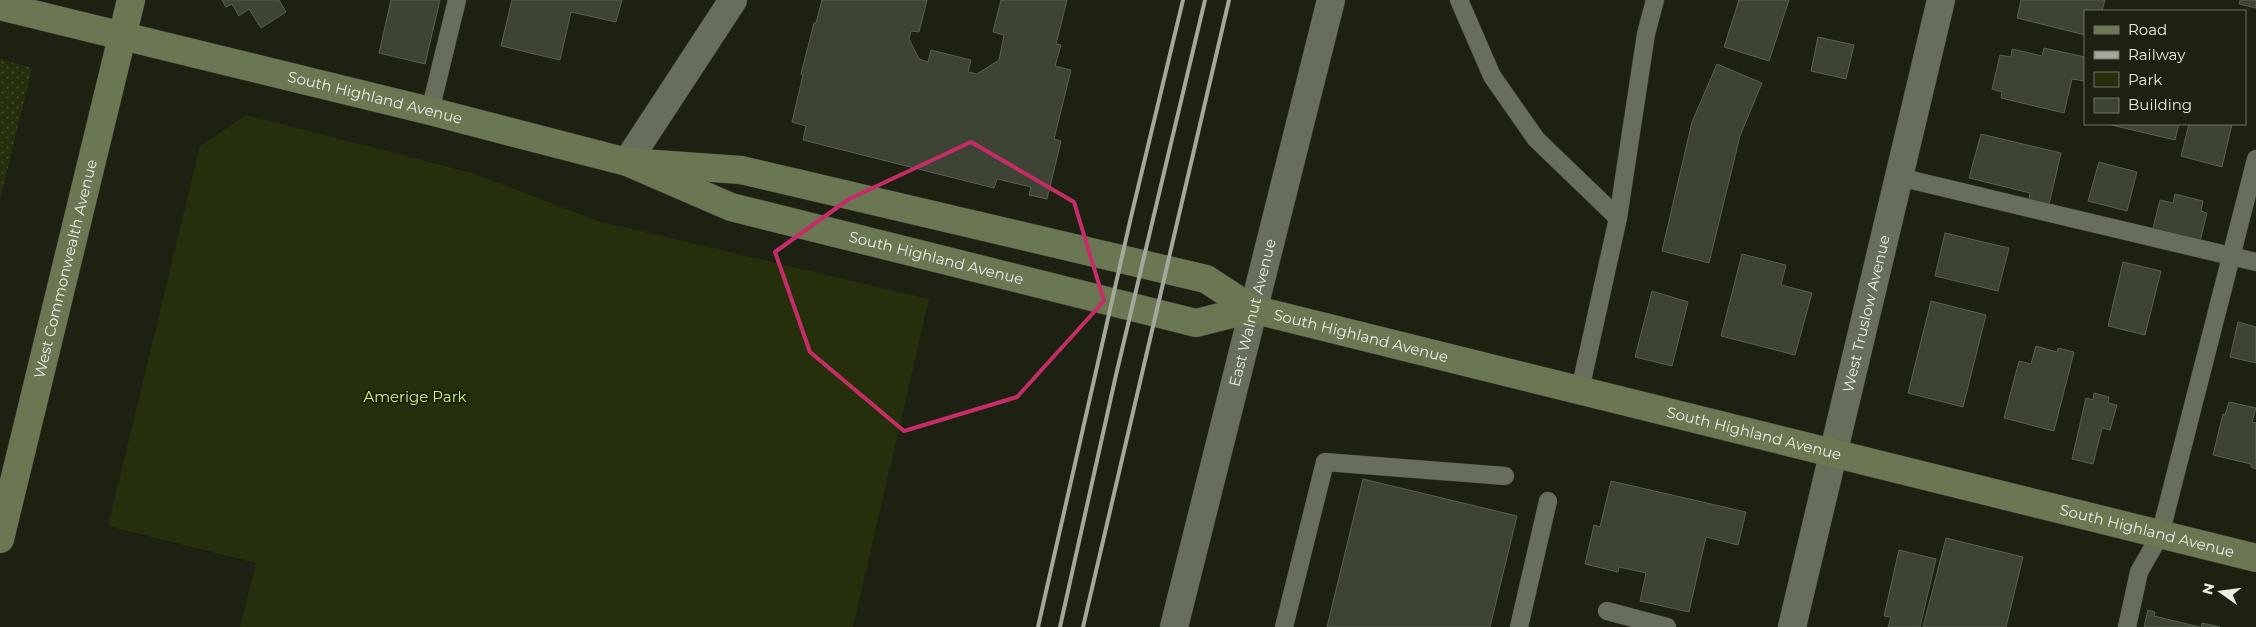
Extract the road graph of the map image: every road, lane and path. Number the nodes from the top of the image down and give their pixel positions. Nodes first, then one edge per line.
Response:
1 (131, 0) edge
2 (457, 0) edge
3 (733, 0) edge
4 (1331, 0) edge
5 (1459, 0) edge
6 (1655, 0) edge
7 (1941, 0) edge
8 (0, 6) edge
9 (123, 35) junction
10 (430, 111) junction
11 (2256, 159) edge
12 (627, 162) junction
13 (1899, 177) junction
14 (1618, 218) junction
15 (2231, 257) junction
16 (2256, 262) edge
17 (1252, 309) junction
18 (1580, 390) junction
19 (1834, 453) junction
20 (1505, 476) dead end
21 (1548, 501) dead end
22 (2160, 535) junction
23 (0, 538) edge
24 (2256, 558) edge
25 (1607, 611) dead end
26 (1174, 627) edge
27 (1284, 627) edge
28 (1519, 627) edge
29 (1667, 627) edge
30 (1792, 627) edge
31 (2127, 627) edge

1 - 9 street, West Commonwealth Avenue
2 - 10 lane
3 - 12 street
4 - 17 street, East Walnut Avenue
5 - 14 lane
6 - 14 lane
7 - 13 street, West Truslow Avenue
8 - 9 street, South Highland Avenue
9 - 10 street, South Highland Avenue
9 - 23 street, West Commonwealth Avenue
10 - 12 street, South Highland Avenue
11 - 15 lane
12 - 17 street, South Highland Avenue
12 - 17 street, South Highland Avenue
13 - 15 lane
13 - 19 street, West Truslow Avenue
14 - 18 lane
15 - 16 lane
15 - 22 lane
17 - 18 street, South Highland Avenue
17 - 26 street, East Walnut Avenue
18 - 19 street, South Highland Avenue
19 - 22 street, South Highland Avenue
19 - 30 street, West Truslow Avenue
20 - 27 lane
21 - 28 lane
22 - 24 street, South Highland Avenue
22 - 31 lane
25 - 29 lane

